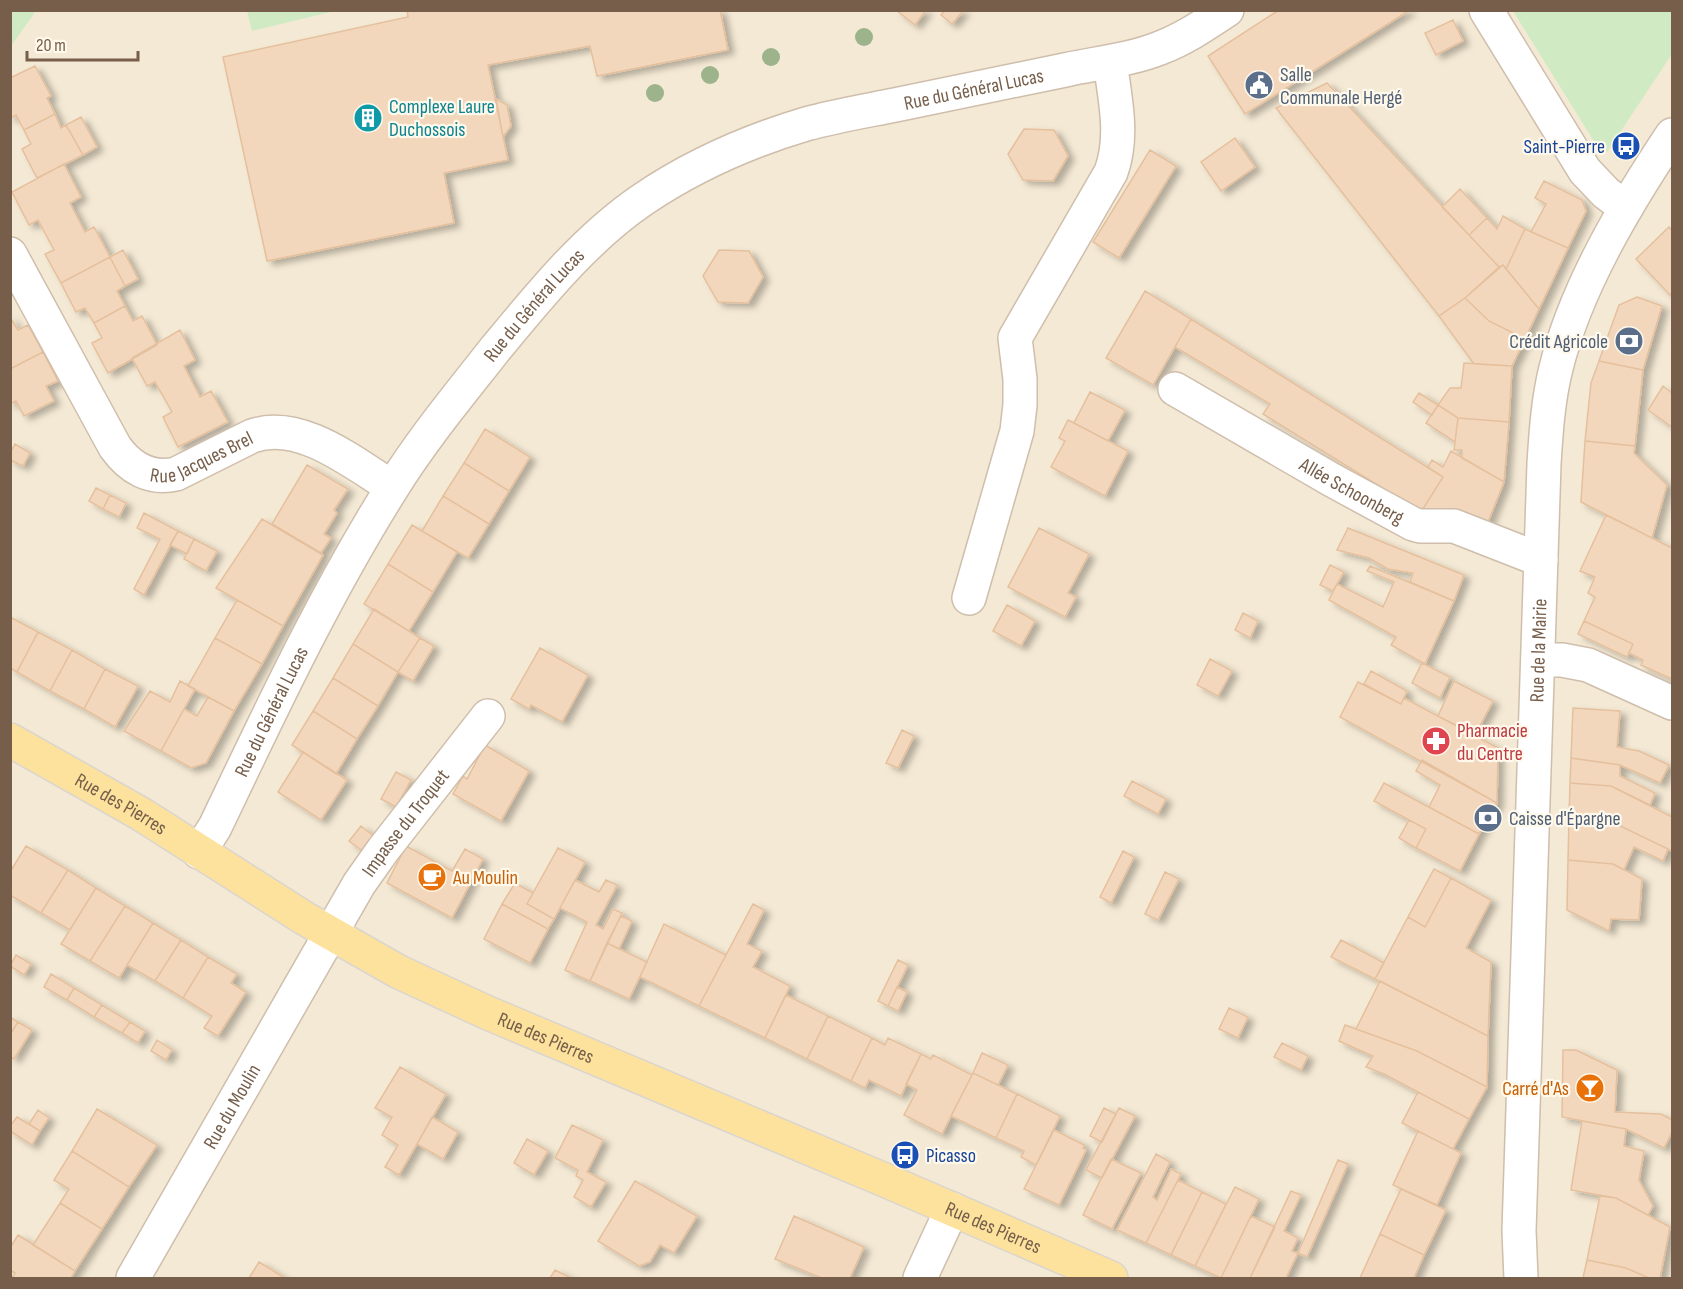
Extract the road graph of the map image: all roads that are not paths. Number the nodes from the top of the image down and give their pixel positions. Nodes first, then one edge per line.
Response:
1 (1227, 10) edge
2 (1486, 10) edge
3 (1110, 62) junction
4 (1672, 135) edge
5 (1626, 208) junction
6 (10, 254) edge
7 (1175, 389) dead end
8 (392, 487) junction
9 (1541, 560) junction
10 (969, 598) dead end
11 (1538, 660) junction
12 (1672, 703) edge
13 (488, 716) dead end
14 (10, 740) edge
15 (199, 852) junction
16 (330, 933) junction
17 (952, 1209) junction
18 (1519, 1231) junction
19 (132, 1278) edge
20 (920, 1278) edge
21 (1111, 1278) edge
22 (1512, 1278) edge
23 (1521, 1278) edge

1 - 3 street, Rue du Général Lucas
2 - 5 street
3 - 8 street, Rue du Général Lucas
3 - 10 street
4 - 5 street, Rue de la Mairie
5 - 9 street, Rue de la Mairie
6 - 8 street, Rue Jacques Brel
7 - 9 street, Allée Schoonberg
8 - 15 street, Rue du Général Lucas
9 - 11 street, Rue de la Mairie
11 - 12 street
11 - 18 street, Rue de la Mairie
13 - 16 street, Impasse du Troquet
14 - 15 main road, Rue des Pierres
15 - 16 main road, Rue des Pierres
16 - 17 main road, Rue des Pierres
16 - 19 street, Rue du Moulin
17 - 20 street
17 - 21 main road, Rue des Pierres
18 - 22 street, Rue de la Mairie
18 - 23 street, Rue de la Mairie

